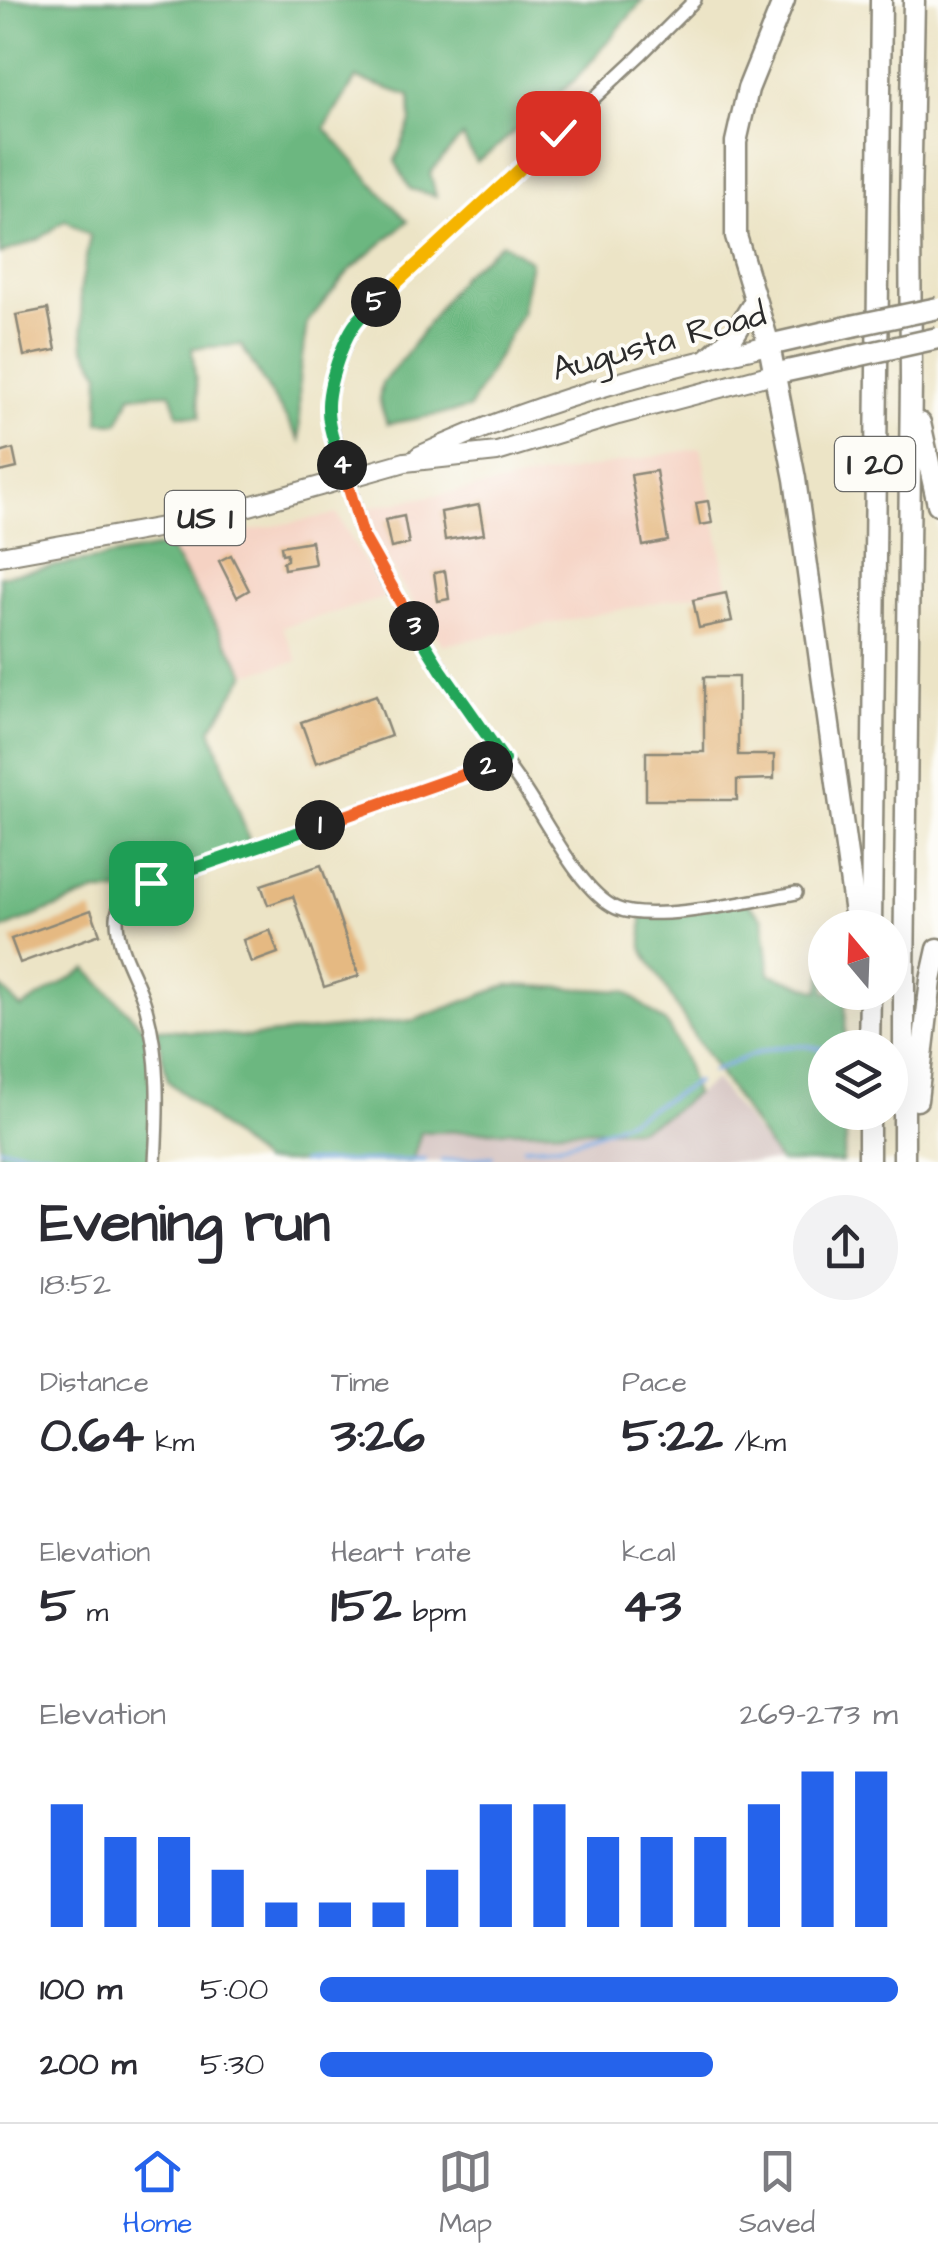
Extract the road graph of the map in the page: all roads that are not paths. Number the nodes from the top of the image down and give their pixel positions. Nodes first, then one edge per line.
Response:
1 (696, 0) edge
2 (784, 0) edge
3 (881, 0) edge
4 (914, 0) edge
5 (756, 302) junction
6 (938, 308) edge
7 (938, 338) edge
8 (769, 345) junction
9 (709, 358) junction
10 (773, 374) junction
11 (911, 379) junction
12 (405, 462) junction
13 (347, 478) junction
14 (938, 504) edge
15 (0, 556) edge
16 (504, 760) junction
17 (796, 893) dead end
18 (855, 910) edge
19 (871, 910) edge
20 (938, 949) edge
21 (869, 1130) edge
22 (156, 1162) edge
23 (869, 1162) edge
24 (908, 1162) edge

1 - 13 street
2 - 5 highway
3 - 19 highway, I 20
4 - 11 highway, I 20
5 - 8 highway
5 - 9 highway
6 - 8 highway, Augusta Road / US 1, bridge
7 - 10 highway, Augusta Road / US 1, bridge
8 - 9 main road, Augusta Road / US 1
8 - 10 highway
9 - 12 main road, Augusta Road / US 1
10 - 12 main road, Augusta Road / US 1
10 - 18 highway
11 - 14 highway
11 - 24 highway, I 20
12 - 13 main road, Augusta Road / US 1
13 - 15 main road, Augusta Road / US 1
13 - 16 street
16 - 17 street
16 - 22 street
20 - 24 highway
21 - 23 highway

